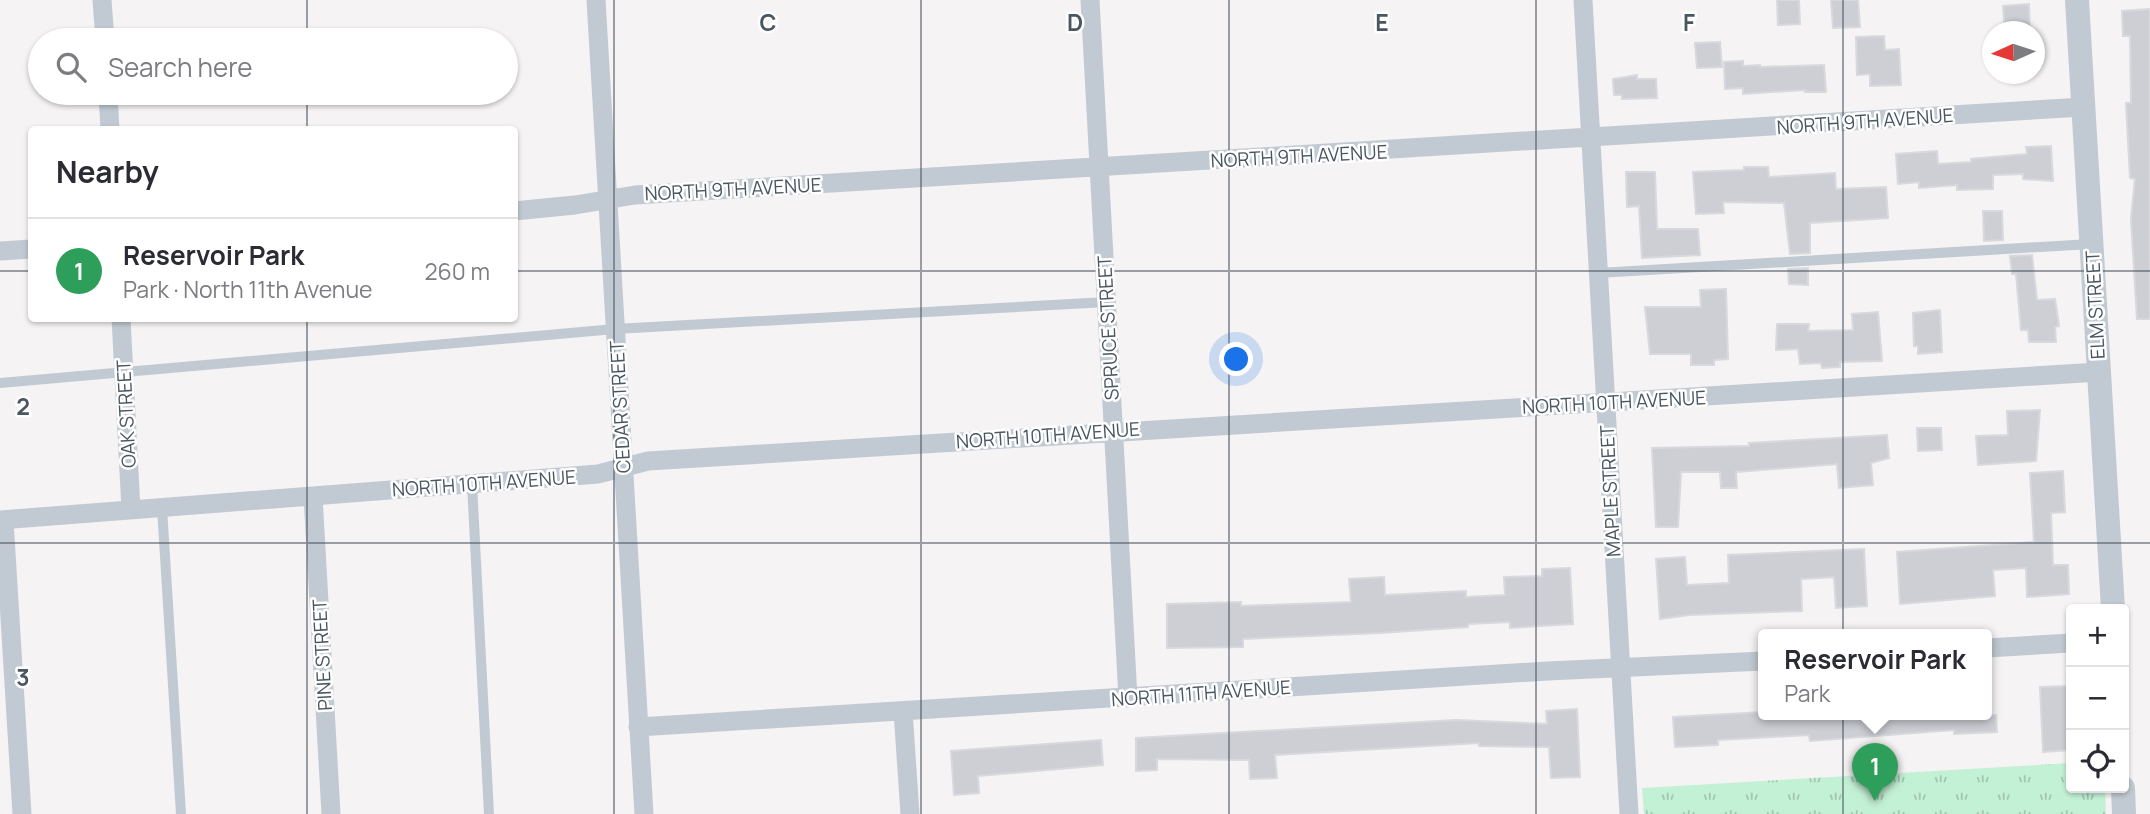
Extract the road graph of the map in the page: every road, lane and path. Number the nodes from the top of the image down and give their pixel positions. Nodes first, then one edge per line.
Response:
1 (102, 0) edge
2 (596, 0) edge
3 (1090, 0) edge
4 (1583, 0) edge
5 (2077, 0) edge
6 (104, 28) edge
7 (109, 105) edge
8 (2083, 107) junction
9 (110, 126) edge
10 (1590, 139) junction
11 (1100, 168) junction
12 (608, 200) junction
13 (518, 211) edge
14 (2092, 244) junction
15 (28, 249) edge
16 (0, 251) edge
17 (1598, 273) junction
18 (1107, 302) junction
19 (121, 322) edge
20 (615, 329) junction
21 (2099, 372) junction
22 (123, 373) junction
23 (0, 383) edge
24 (1605, 402) junction
25 (1114, 431) junction
26 (624, 467) junction
27 (472, 484) junction
28 (313, 496) junction
29 (162, 508) junction
30 (131, 510) junction
31 (2, 520) edge
32 (2113, 604) edge
33 (2066, 643) edge
34 (1992, 648) edge
35 (1758, 661) edge
36 (1620, 668) junction
37 (1128, 698) junction
38 (903, 712) junction
39 (638, 727) junction
40 (2123, 793) edge
41 (22, 814) edge
42 (181, 814) edge
43 (331, 814) edge
44 (489, 814) edge
45 (644, 814) edge
46 (909, 814) edge
47 (1629, 814) edge
48 (2124, 814) edge

1 - 6 street
2 - 12 street, CEDAR STREET
3 - 11 street, SPRUCE STREET
4 - 10 street, MAPLE STREET
5 - 8 street, ELM STREET
7 - 9 street
8 - 10 street, NORTH 9TH AVENUE
8 - 14 street, ELM STREET
10 - 11 street, NORTH 9TH AVENUE
10 - 17 street, MAPLE STREET
11 - 12 street, NORTH 9TH AVENUE
11 - 18 street, SPRUCE STREET
12 - 13 street, NORTH 9TH AVENUE
12 - 20 street, CEDAR STREET
14 - 17 lane
14 - 21 street, ELM STREET
15 - 16 street
17 - 24 street, MAPLE STREET
18 - 20 lane
18 - 25 street, SPRUCE STREET
19 - 22 street, OAK STREET
20 - 22 lane
20 - 26 street, CEDAR STREET
21 - 24 street, NORTH 10TH AVENUE
21 - 32 street, ELM STREET
22 - 23 lane
22 - 30 street, OAK STREET
24 - 25 street, NORTH 10TH AVENUE
24 - 36 street, MAPLE STREET
25 - 26 street, NORTH 10TH AVENUE
25 - 37 street, SPRUCE STREET
26 - 27 street, NORTH 10TH AVENUE
26 - 39 street, CEDAR STREET
27 - 28 street, NORTH 10TH AVENUE
27 - 44 lane
28 - 29 street, NORTH 10TH AVENUE
28 - 43 street, PINE STREET
29 - 30 street, NORTH 10TH AVENUE
29 - 42 lane
30 - 31 street, NORTH 10TH AVENUE
31 - 41 street
33 - 34 street
35 - 36 street, NORTH 11TH AVENUE
36 - 37 street, NORTH 11TH AVENUE
36 - 47 street, MAPLE STREET
37 - 38 street, NORTH 11TH AVENUE
38 - 39 street, NORTH 11TH AVENUE
38 - 46 street
39 - 45 street, CEDAR STREET
40 - 48 street

